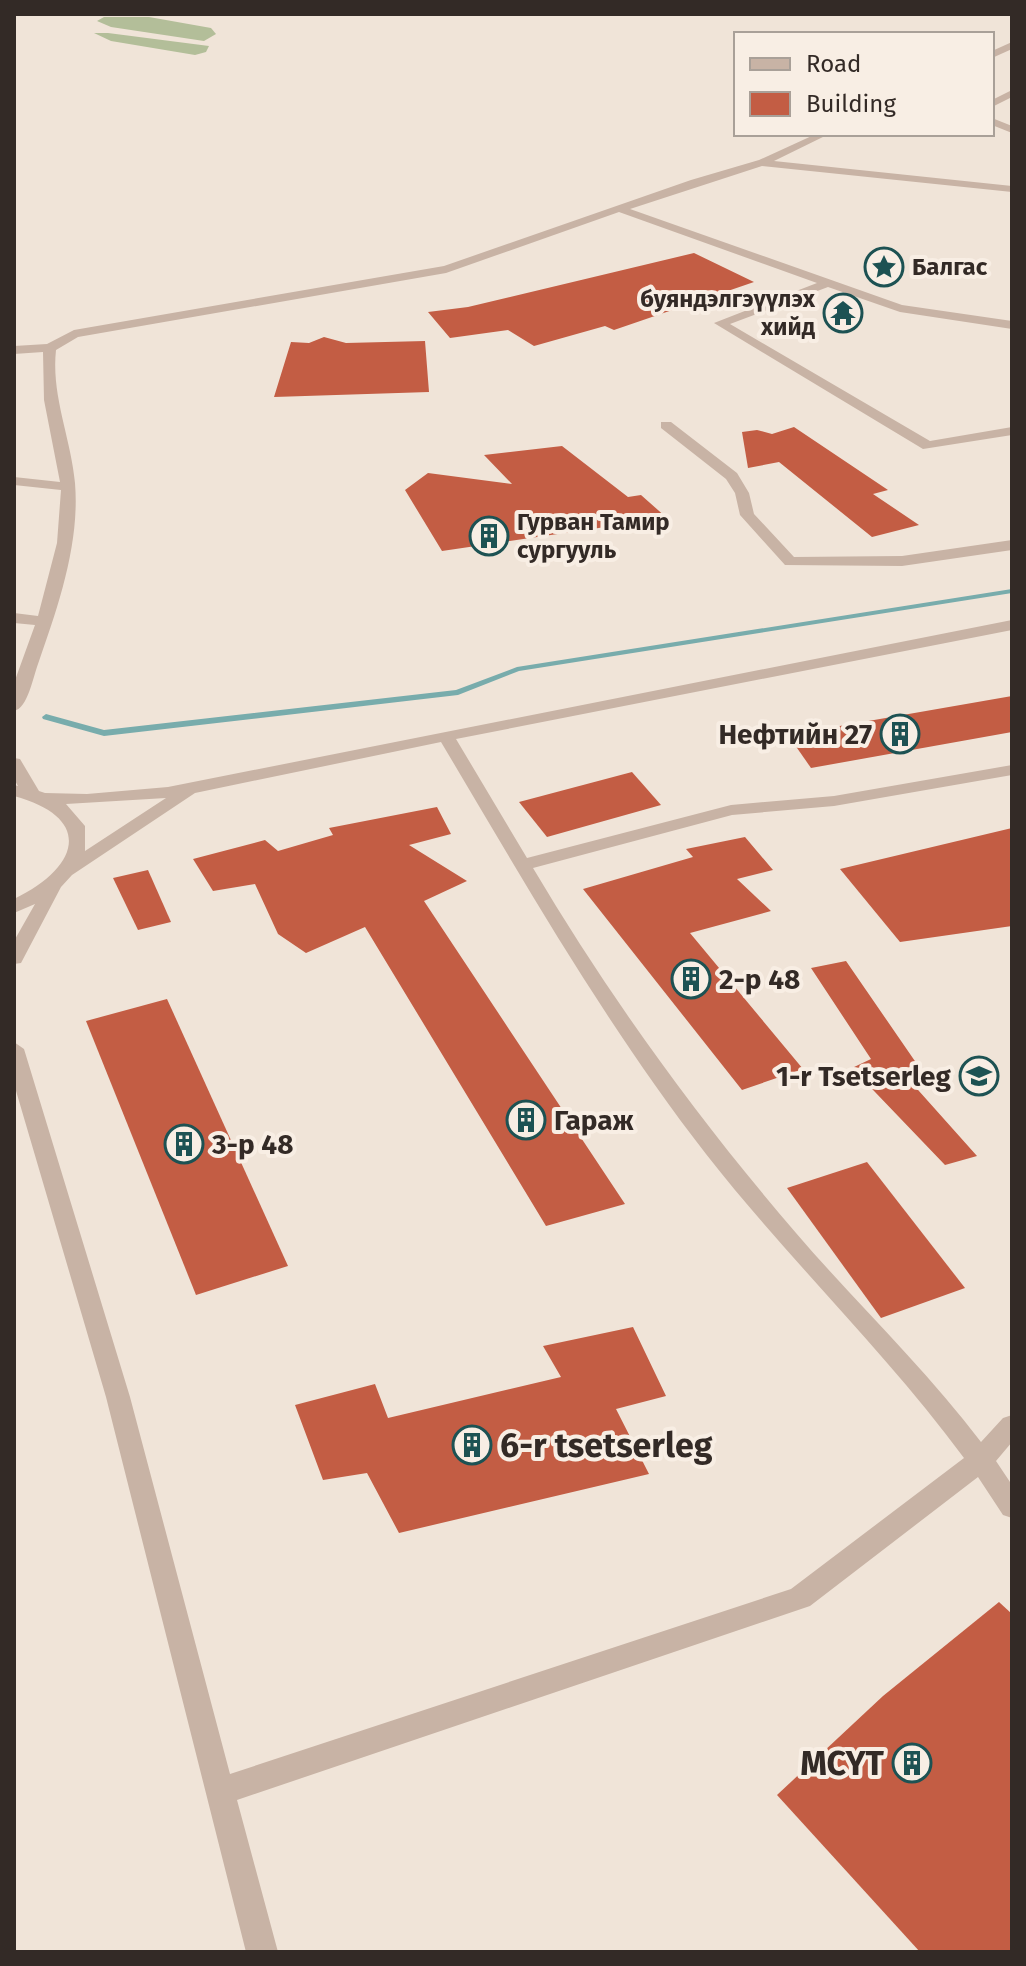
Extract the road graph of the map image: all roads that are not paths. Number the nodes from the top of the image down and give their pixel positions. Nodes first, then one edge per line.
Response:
1 (1012, 45) edge
2 (994, 54) edge
3 (1012, 93) edge
4 (994, 103) edge
5 (820, 136) edge
6 (763, 162) junction
7 (1012, 189) edge
8 (620, 209) junction
9 (829, 282) junction
10 (1012, 325) edge
11 (50, 348) junction
12 (14, 350) edge
13 (666, 425) dead end
14 (1012, 431) edge
15 (14, 481) edge
16 (68, 487) junction
17 (1012, 545) edge
18 (14, 618) edge
19 (44, 621) junction
20 (1012, 625) edge
21 (14, 706) edge
22 (446, 736) junction
23 (14, 763) edge
24 (1012, 770) edge
25 (196, 787) junction
26 (30, 793) edge
27 (524, 865) junction
28 (63, 877) junction
29 (14, 907) edge
30 (14, 958) edge
31 (14, 1049) edge
32 (1012, 1425) edge
33 (982, 1459) junction
34 (1012, 1507) edge
35 (219, 1792) junction
36 (262, 1952) edge

1 - 2 street
3 - 4 street
5 - 6 street
6 - 7 street
6 - 8 street
8 - 9 street
8 - 11 street
9 - 10 street
9 - 14 street
11 - 12 street
11 - 16 street
13 - 17 street
15 - 16 street
16 - 19 street
18 - 19 street
19 - 21 street
20 - 22 street
22 - 25 street
22 - 27 street
23 - 26 street
24 - 27 street
25 - 26 street
25 - 28 street
26 - 28 street
27 - 33 street
28 - 29 street
28 - 30 street
31 - 35 street
32 - 33 street
33 - 34 street
33 - 35 street
35 - 36 street

